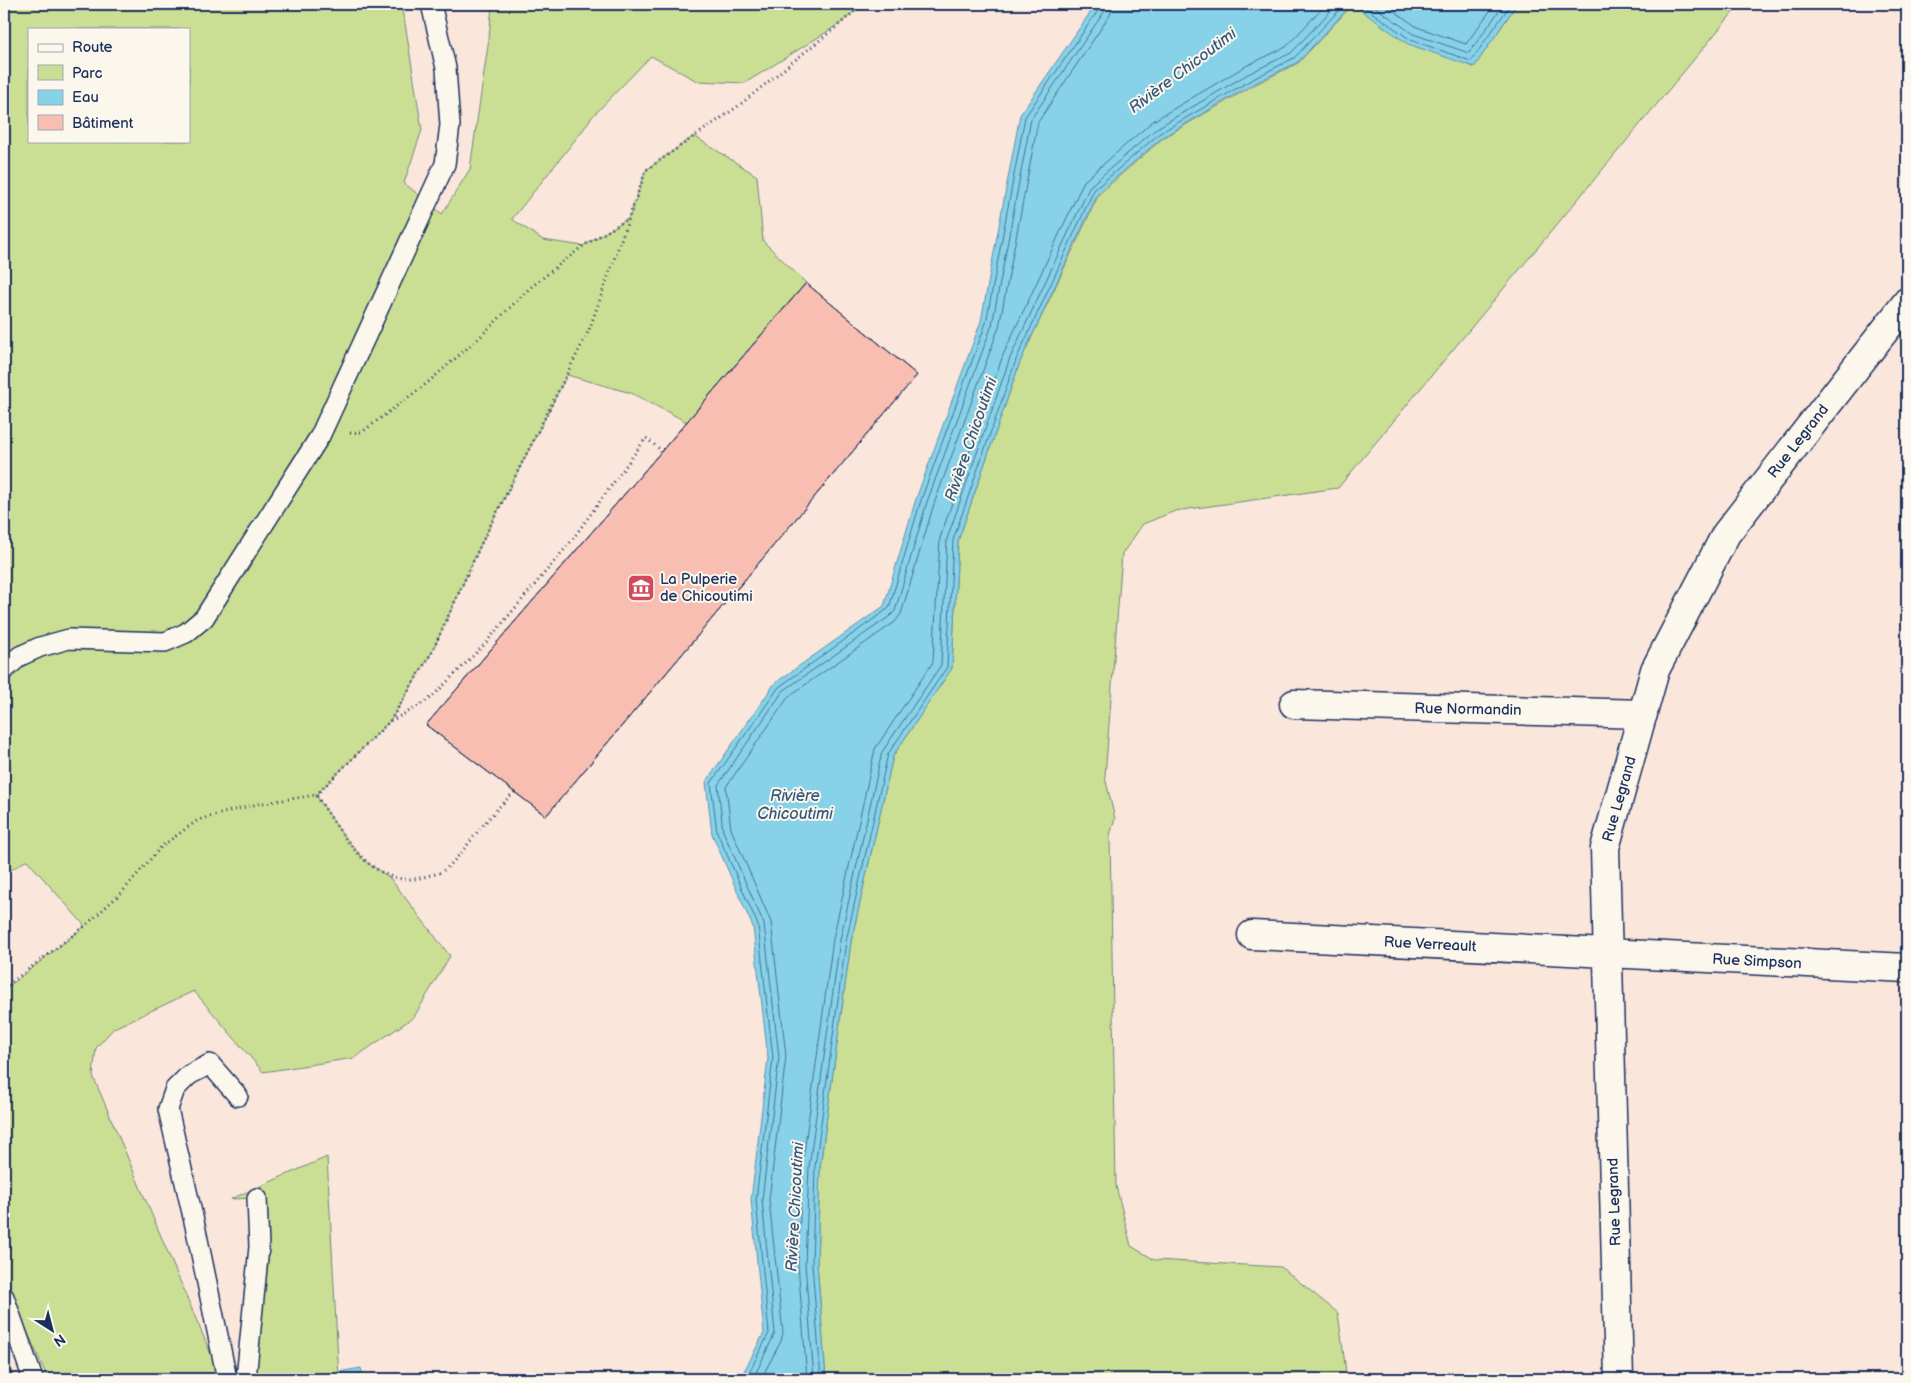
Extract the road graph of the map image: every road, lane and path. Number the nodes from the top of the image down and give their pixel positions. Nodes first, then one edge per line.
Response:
1 (431, 4) edge
2 (863, 4) edge
3 (629, 218) junction
4 (1903, 316) edge
5 (320, 436) junction
6 (662, 451) dead end
7 (4, 670) edge
8 (1294, 704) dead end
9 (1642, 714) junction
10 (390, 721) junction
11 (514, 792) dead end
12 (316, 795) junction
13 (1252, 934) dead end
14 (1608, 953) junction
15 (1907, 968) edge
16 (4, 988) edge
17 (238, 1096) dead end
18 (257, 1198) dead end
19 (4, 1297) edge
20 (33, 1379) edge
21 (227, 1379) edge
22 (246, 1379) edge
23 (1619, 1379) edge

1 - 5 lane
2 - 3 path
3 - 5 path
3 - 10 path
4 - 9 street, Rue Legrand
5 - 7 lane
6 - 10 path
8 - 9 street, Rue Normandin
9 - 14 street, Rue Legrand
10 - 12 path
11 - 12 path
12 - 16 path
13 - 14 street, Rue Verreault
14 - 15 street, Rue Simpson
14 - 23 street, Rue Legrand
17 - 21 lane
18 - 22 lane
19 - 20 lane

